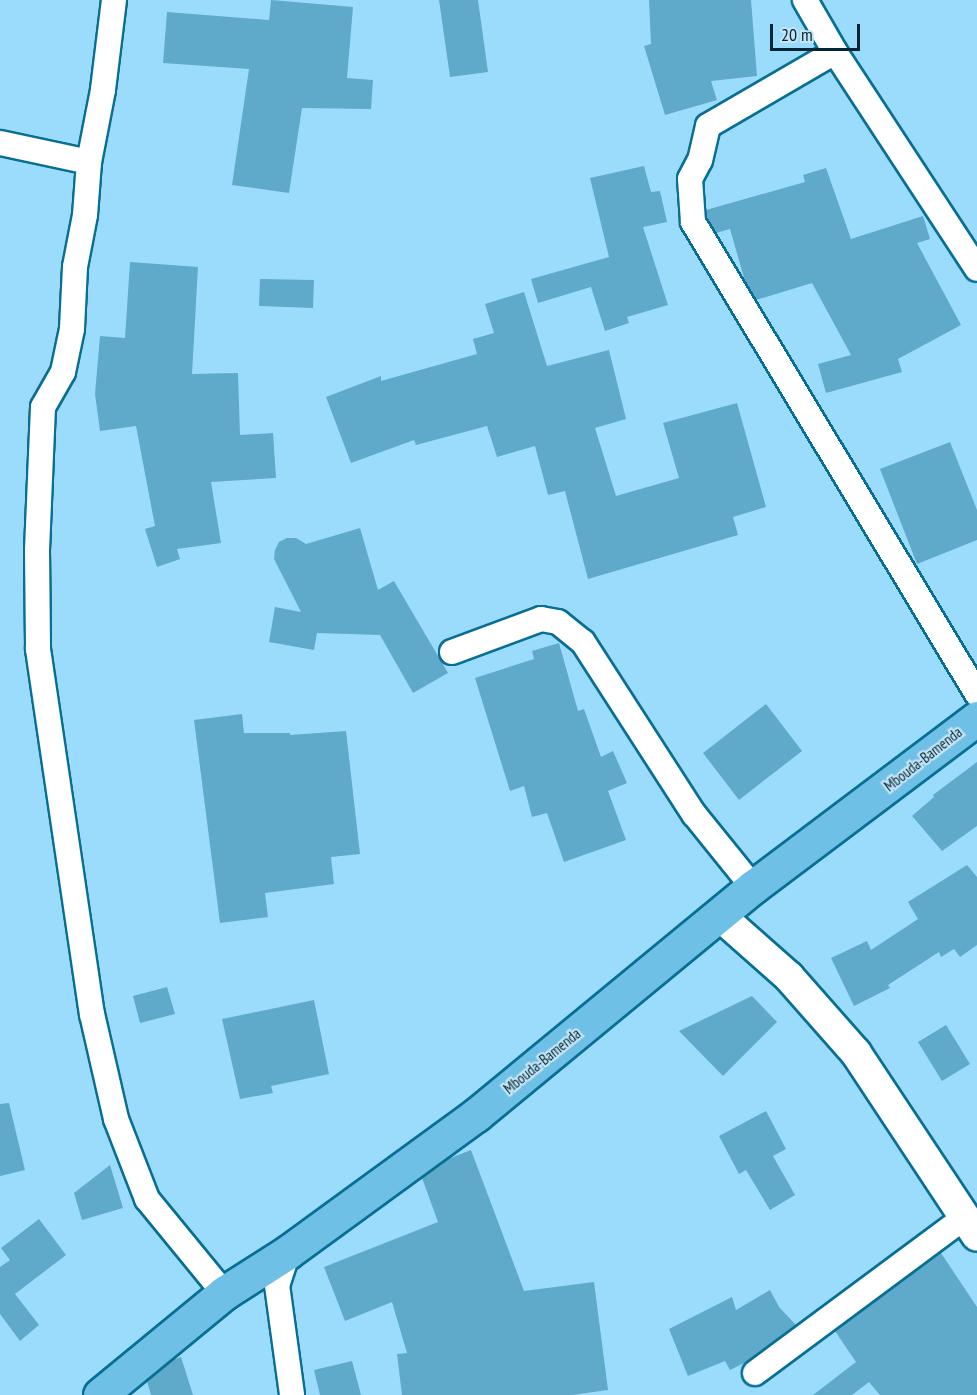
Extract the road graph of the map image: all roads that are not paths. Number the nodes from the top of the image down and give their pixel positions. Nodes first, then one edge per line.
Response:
1 (114, 0) edge
2 (805, 0) edge
3 (835, 52) junction
4 (0, 143) edge
5 (89, 162) junction
6 (977, 269) edge
7 (452, 652) dead end
8 (977, 694) edge
9 (977, 718) edge
10 (753, 886) junction
11 (719, 915) junction
12 (970, 1227) edge
13 (288, 1252) junction
14 (224, 1293) junction
15 (755, 1373) dead end
16 (100, 1395) edge
17 (292, 1395) edge

1 - 5 street
2 - 3 street
3 - 6 street
3 - 8 street
4 - 5 street
5 - 14 street
7 - 10 street
9 - 10 highway, Mbouda-Bamenda
10 - 11 highway, Mbouda-Bamenda
11 - 12 street
11 - 13 highway, Mbouda-Bamenda
12 - 15 street
13 - 14 highway, Mbouda-Bamenda
13 - 17 street
14 - 16 highway, Mbouda-Bamenda

